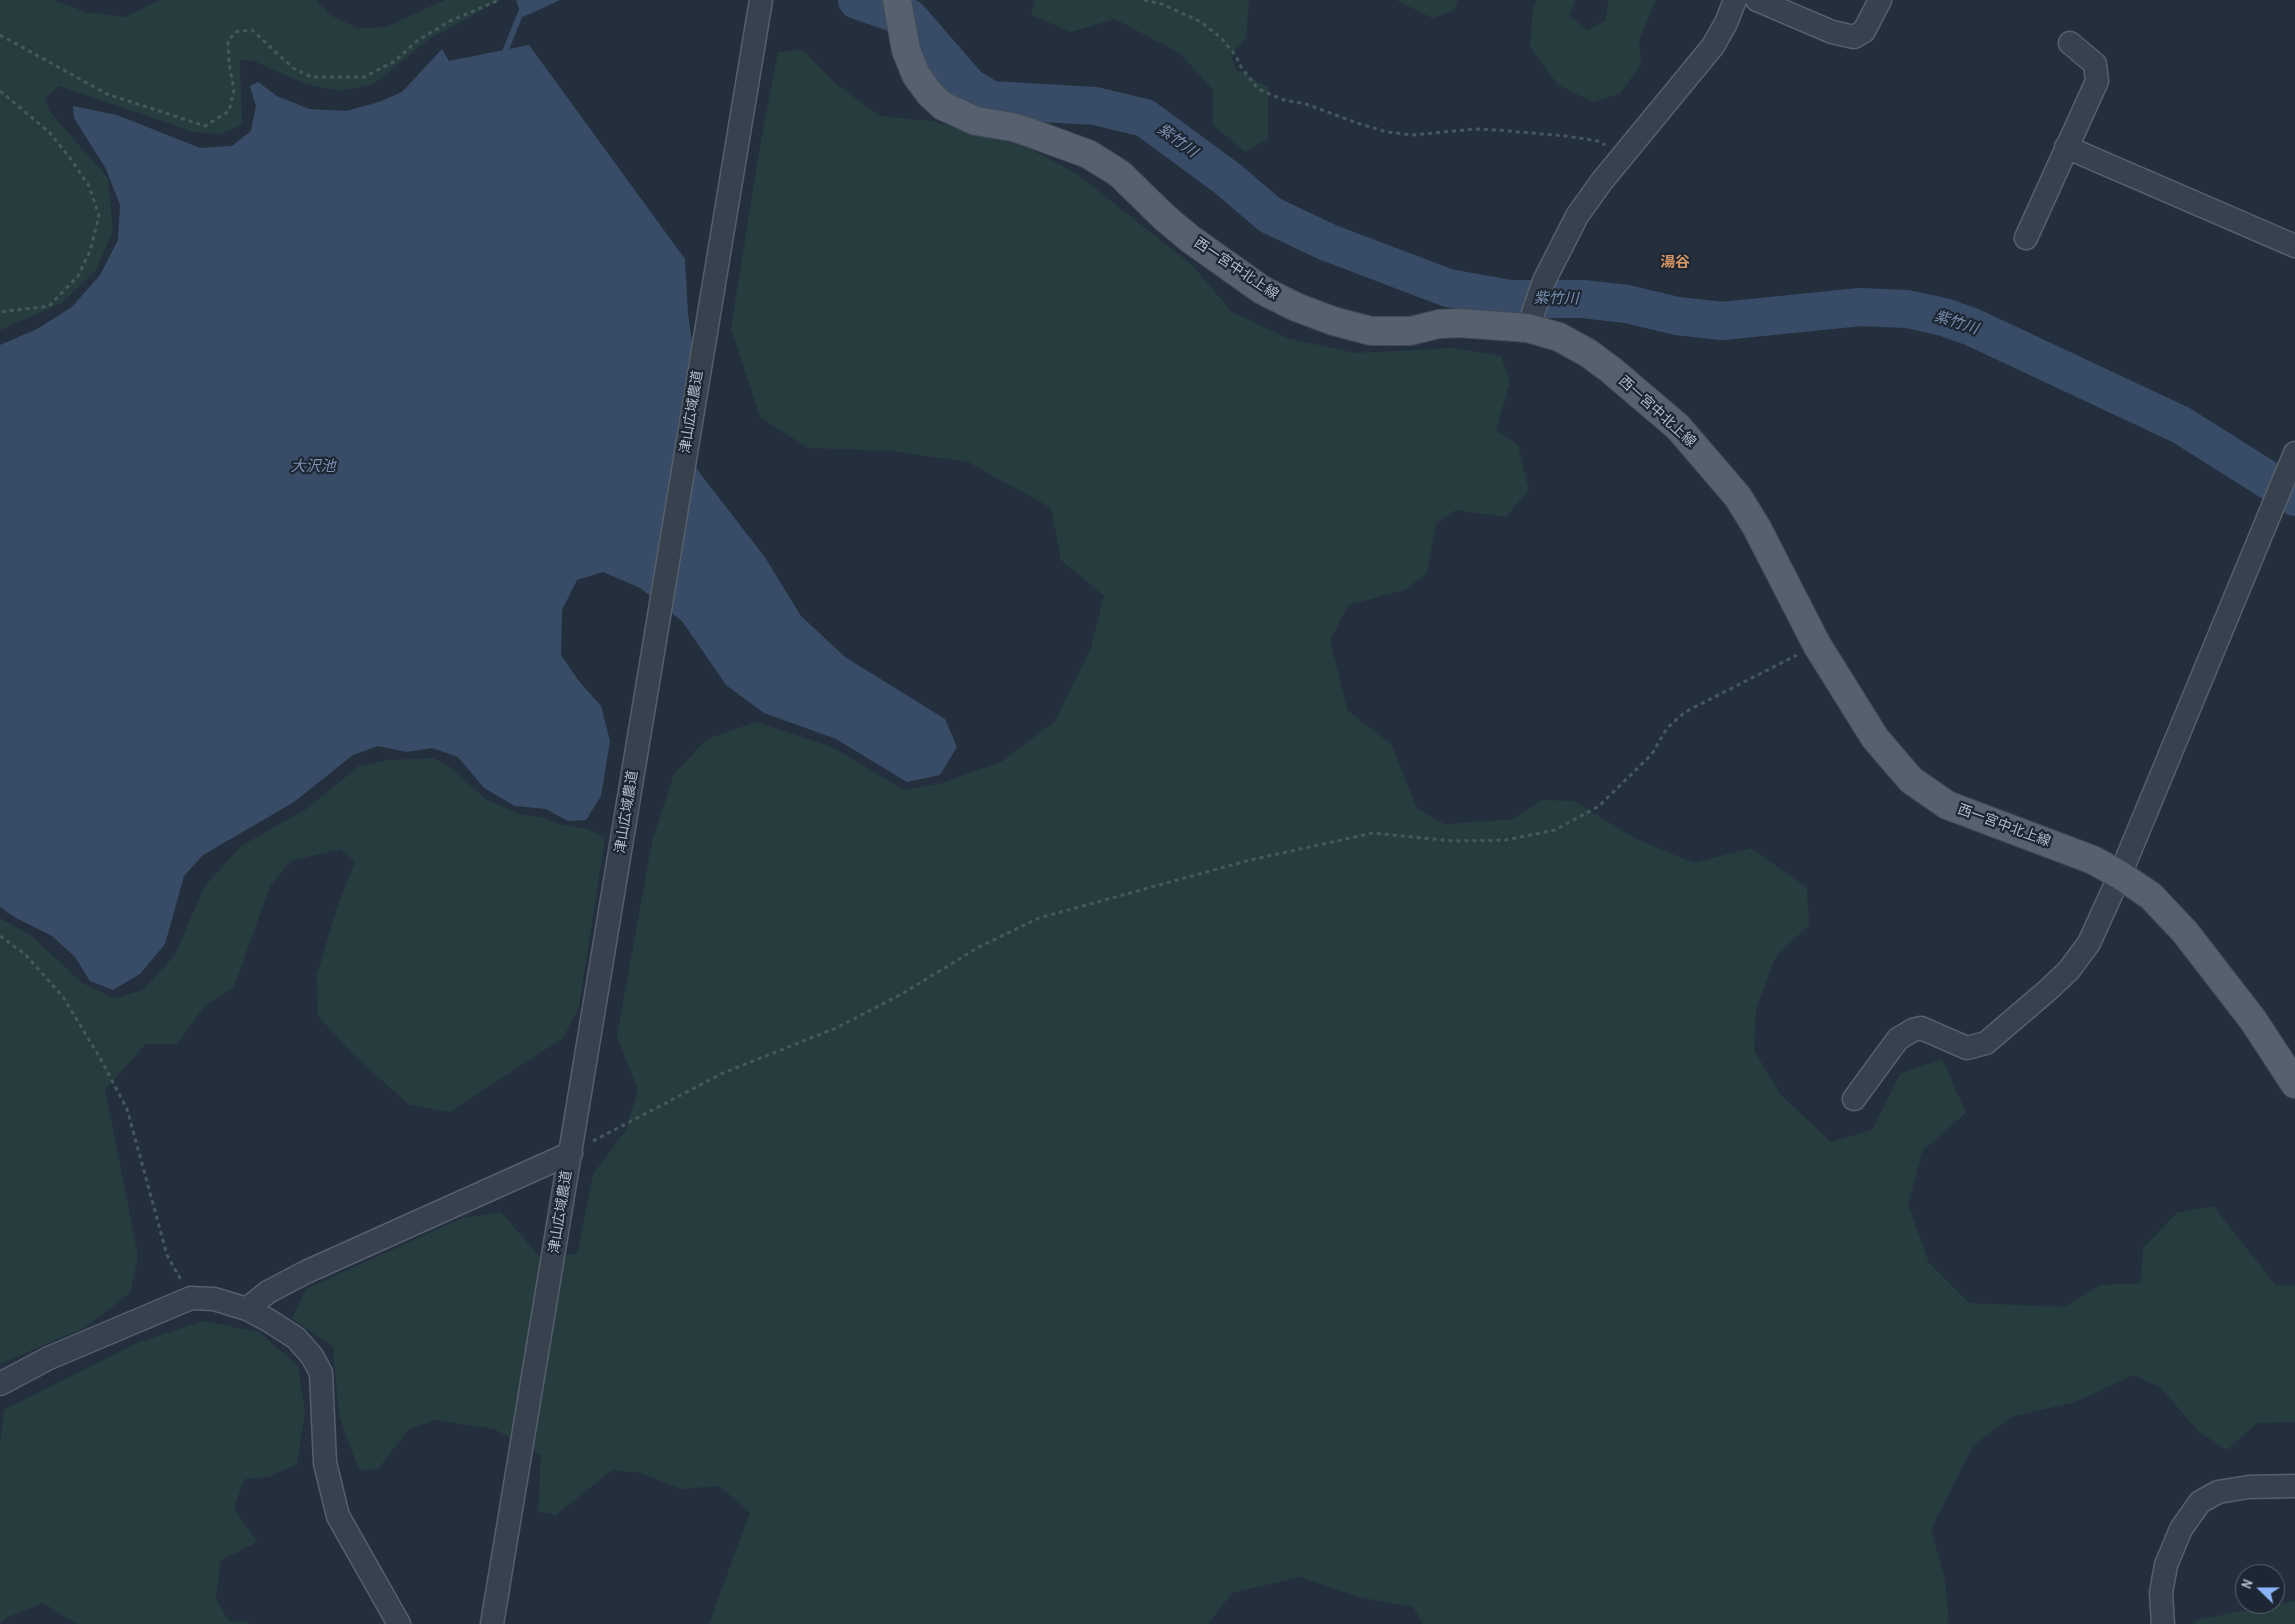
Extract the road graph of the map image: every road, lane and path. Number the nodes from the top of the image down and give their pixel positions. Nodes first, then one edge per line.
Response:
1 (499, 0) edge
2 (761, 0) edge
3 (1144, 0) edge
4 (1734, 0) edge
5 (1757, 0) edge
6 (1880, 0) edge
7 (898, 11) edge
8 (0, 35) edge
9 (2070, 44) dead end
10 (0, 91) edge
11 (2066, 146) junction
12 (1624, 154) junction
13 (2026, 238) dead end
14 (2295, 246) edge
15 (0, 312) edge
16 (1531, 318) junction
17 (2295, 453) edge
18 (1817, 645) junction
19 (2120, 875) junction
20 (0, 936) edge
21 (2295, 1084) edge
22 (1854, 1099) dead end
23 (571, 1153) junction
24 (191, 1298) junction
25 (247, 1309) junction
26 (0, 1384) edge
27 (2295, 1486) edge
28 (399, 1624) edge
29 (492, 1624) edge
30 (2163, 1624) edge

1 - 8 path
2 - 23 street, 津山広域農道
3 - 12 path
4 - 12 street
5 - 6 street
7 - 16 main road, 西一宮中北上線
9 - 11 street
10 - 15 path
11 - 13 street
11 - 14 street
12 - 16 street
16 - 18 main road, 西一宮中北上線
17 - 19 street
18 - 19 main road, 西一宮中北上線
18 - 23 path
19 - 21 main road, 西一宮中北上線
19 - 22 street
20 - 24 path
23 - 25 street
23 - 29 street, 津山広域農道
24 - 25 street
24 - 26 street
25 - 28 street
27 - 30 street

